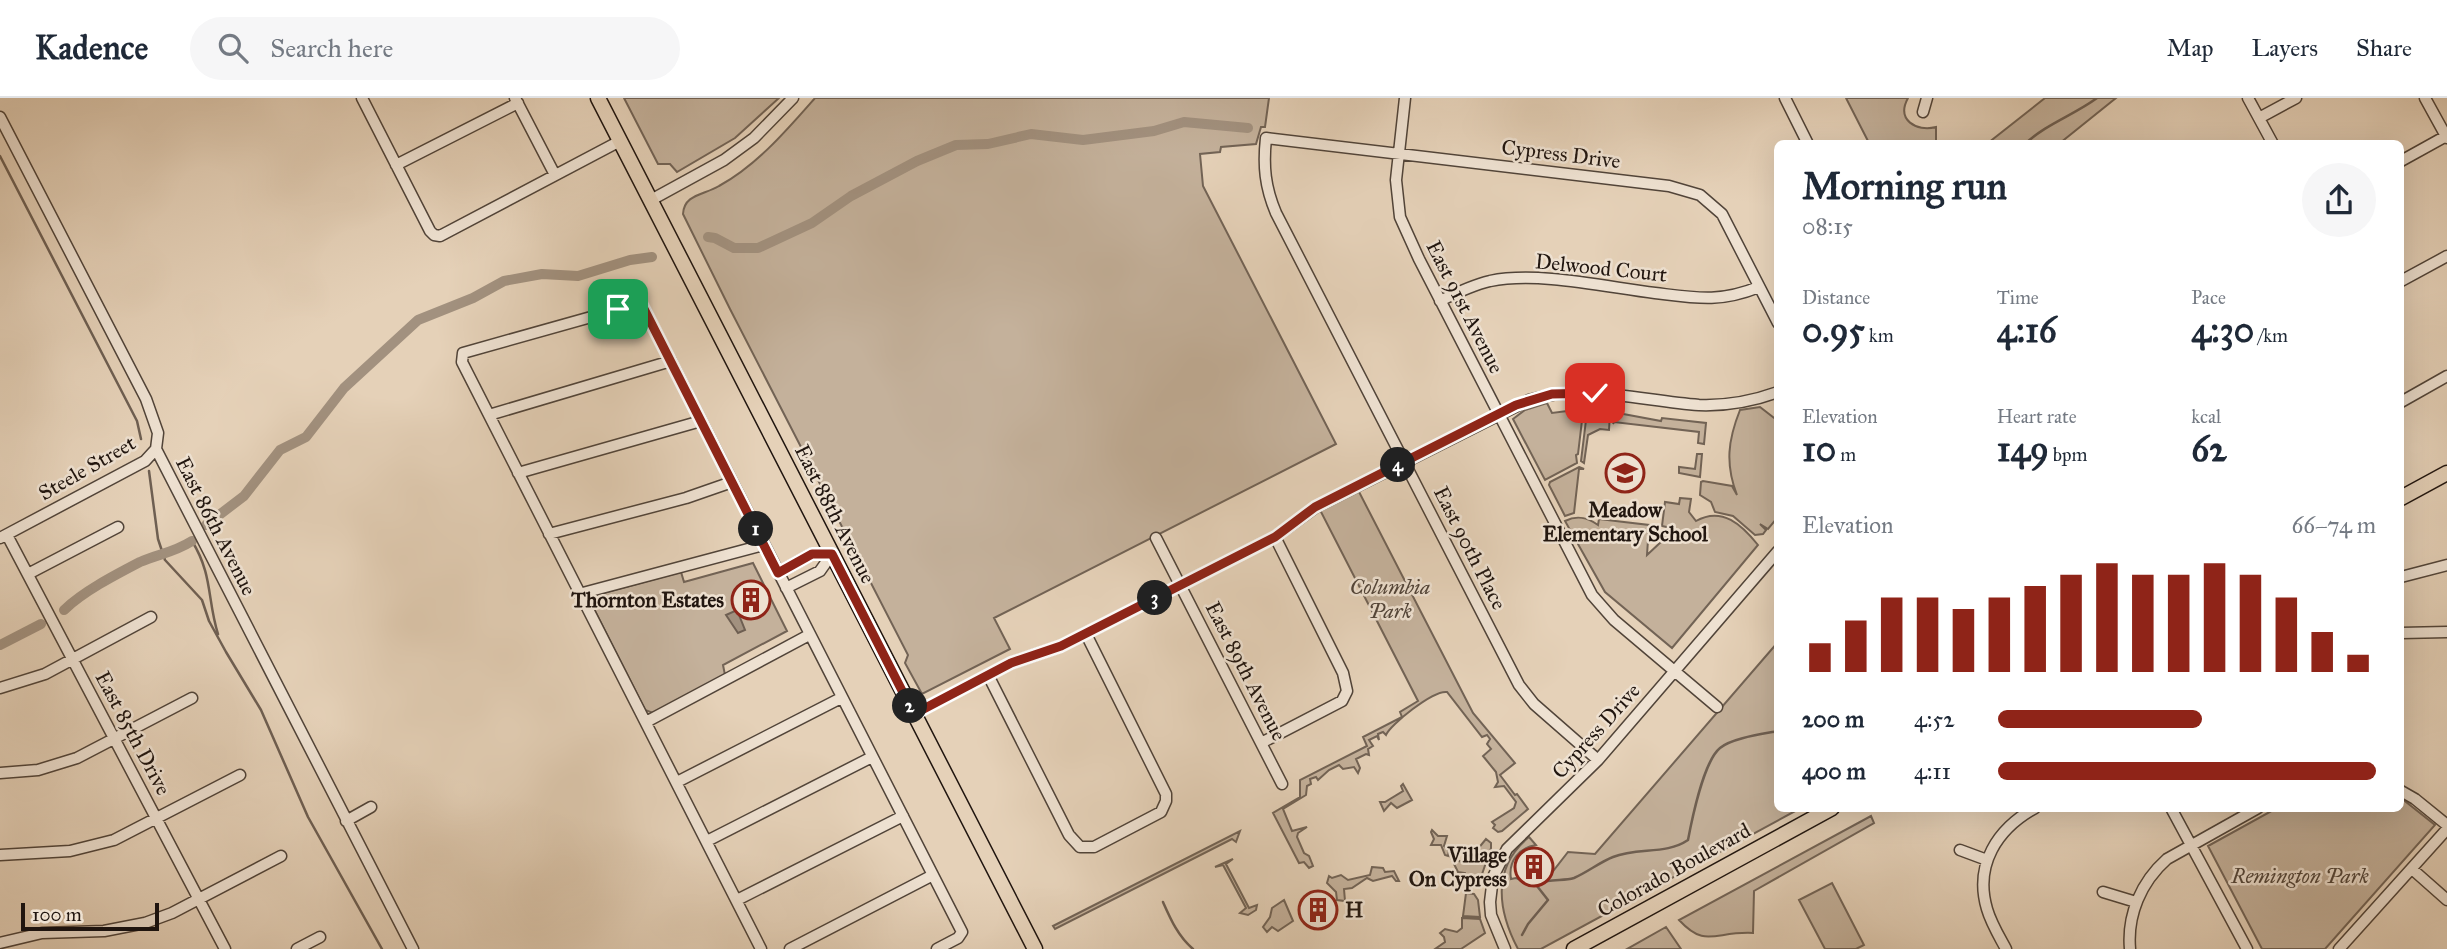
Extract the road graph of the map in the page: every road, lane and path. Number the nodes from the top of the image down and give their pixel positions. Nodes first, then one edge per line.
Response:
1 (362, 98) edge
2 (598, 98) edge
3 (793, 98) edge
4 (1405, 98) edge
5 (1785, 98) edge
6 (1927, 98) edge
7 (2248, 98) edge
8 (2296, 98) edge
9 (2425, 98) edge
10 (516, 100) edge
11 (1923, 111) dead end
12 (0, 117) edge
13 (2259, 118) junction
14 (2446, 137) edge
15 (1266, 138) joint
16 (1806, 140) edge
17 (2271, 140) edge
18 (620, 141) junction
19 (1398, 154) junction
20 (2404, 159) edge
21 (396, 165) junction
22 (555, 175) junction
23 (650, 200) junction
24 (2447, 256) edge
25 (2404, 279) edge
26 (1759, 286) junction
27 (1440, 301) junction
28 (1774, 315) edge
29 (671, 361) junction
30 (2447, 376) edge
31 (1774, 393) edge
32 (2404, 400) edge
33 (1498, 414) junction
34 (489, 415) junction
35 (701, 421) junction
36 (156, 449) junction
37 (1404, 461) junction
38 (518, 473) junction
39 (2447, 473) edge
40 (732, 482) junction
41 (2404, 494) edge
42 (118, 527) dead end
43 (549, 534) junction
44 (4, 536) edge
45 (1275, 537) junction
46 (1156, 538) dead end
47 (763, 545) junction
48 (832, 554) junction
49 (1774, 556) edge
50 (2447, 565) edge
51 (778, 573) junction
52 (28, 574) junction
53 (2404, 577) edge
54 (1180, 585) junction
55 (786, 588) junction
56 (579, 594) junction
57 (151, 617) dead end
58 (2447, 632) edge
59 (2404, 633) edge
60 (1086, 634) junction
61 (809, 635) junction
62 (72, 660) junction
63 (1675, 672) junction
64 (988, 675) junction
65 (0, 688) edge
66 (192, 698) dead end
67 (842, 698) junction
68 (1717, 707) dead end
69 (914, 714) junction
70 (646, 722) junction
71 (114, 737) junction
72 (1261, 743) junction
73 (872, 757) junction
74 (1598, 760) junction
75 (0, 773) edge
76 (240, 775) dead end
77 (677, 782) junction
78 (1282, 784) dead end
79 (2404, 793) edge
80 (371, 807) dead end
81 (1825, 812) edge
82 (2029, 812) edge
83 (2173, 812) edge
84 (2251, 812) edge
85 (903, 816) junction
86 (157, 818) junction
87 (346, 821) junction
88 (2447, 827) edge
89 (707, 841) junction
90 (2191, 845) junction
91 (1960, 850) dead end
92 (0, 855) edge
93 (281, 856) dead end
94 (1987, 860) junction
95 (2412, 869) junction
96 (933, 875) junction
97 (2103, 892) dead end
98 (199, 898) junction
99 (737, 900) junction
100 (2447, 900) edge
101 (2136, 902) junction
102 (320, 937) dead end
103 (0, 943) edge
104 (225, 949) edge
105 (297, 949) edge
106 (413, 949) edge
107 (761, 949) edge
108 (790, 949) edge
109 (937, 949) edge
110 (1035, 949) edge
111 (1505, 949) edge
112 (1574, 949) edge
113 (2006, 949) edge
114 (2130, 949) edge
115 (2247, 949) edge
116 (2339, 949) edge

1 - 21 street
2 - 18 main road, East 88th Avenue
3 - 23 street
4 - 19 street, East 91st Avenue
5 - 16 street
6 - 11 street
7 - 13 street
8 - 13 street
9 - 14 street
10 - 21 street
10 - 22 street
12 - 36 street, East 86th Avenue
13 - 17 street
14 - 20 street
15 - 19 street, Cypress Drive
15 - 37 street, East 90th Place
18 - 22 street
18 - 23 main road, East 88th Avenue
19 - 26 street, Cypress Drive
19 - 27 street, East 91st Avenue
21 - 22 street
23 - 48 main road, East 88th Avenue
24 - 25 street
26 - 27 street, Delwood Court
26 - 28 street, Cypress Drive
27 - 33 street, East 91st Avenue
29 - 34 street
29 - 34 street
29 - 35 street
30 - 32 street
31 - 33 street
33 - 37 street
33 - 63 street, East 91st Avenue
34 - 38 street
35 - 38 street
35 - 40 street
36 - 44 street, Steele Street
36 - 87 street, East 86th Avenue
37 - 45 street
37 - 74 street, East 90th Place
38 - 43 street
39 - 41 main road
40 - 43 street
40 - 47 street
42 - 52 street
43 - 56 street
44 - 52 street, East 85th Drive
45 - 54 street
45 - 72 street
46 - 54 street, East 89th Avenue
47 - 51 street
47 - 56 street
48 - 51 street
48 - 55 street
48 - 69 main road, East 88th Avenue
49 - 63 street, Cypress Drive
50 - 53 street
51 - 55 street
52 - 62 street, East 85th Drive
54 - 60 street
54 - 72 street, East 89th Avenue
55 - 61 street
56 - 70 street
57 - 62 street
58 - 59 street
60 - 64 street
60 - 64 street
61 - 67 street
61 - 70 street
62 - 65 street
62 - 71 street, East 85th Drive
63 - 68 street, East 91st Avenue
63 - 74 street, Cypress Drive
64 - 69 street
66 - 71 street
67 - 73 street
67 - 77 street
69 - 110 main road, East 88th Avenue
70 - 77 street
71 - 75 street
71 - 86 street, East 85th Drive
72 - 78 street, East 89th Avenue
73 - 85 street
73 - 89 street
74 - 111 street, Cypress Drive
76 - 86 street
77 - 89 street
79 - 88 street
80 - 87 street
81 - 112 main road, Colorado Boulevard
82 - 94 street
83 - 90 street
84 - 90 street
85 - 96 street
85 - 99 street
86 - 92 street
86 - 98 street, East 85th Drive
87 - 106 street, East 86th Avenue
88 - 95 street
89 - 99 street
90 - 101 street
90 - 115 street
91 - 94 street
93 - 98 street
94 - 113 street
95 - 100 street
95 - 116 street
96 - 108 street
96 - 109 street
97 - 101 street
98 - 103 street
98 - 104 street, East 85th Drive
99 - 107 street
101 - 114 street
102 - 105 street

